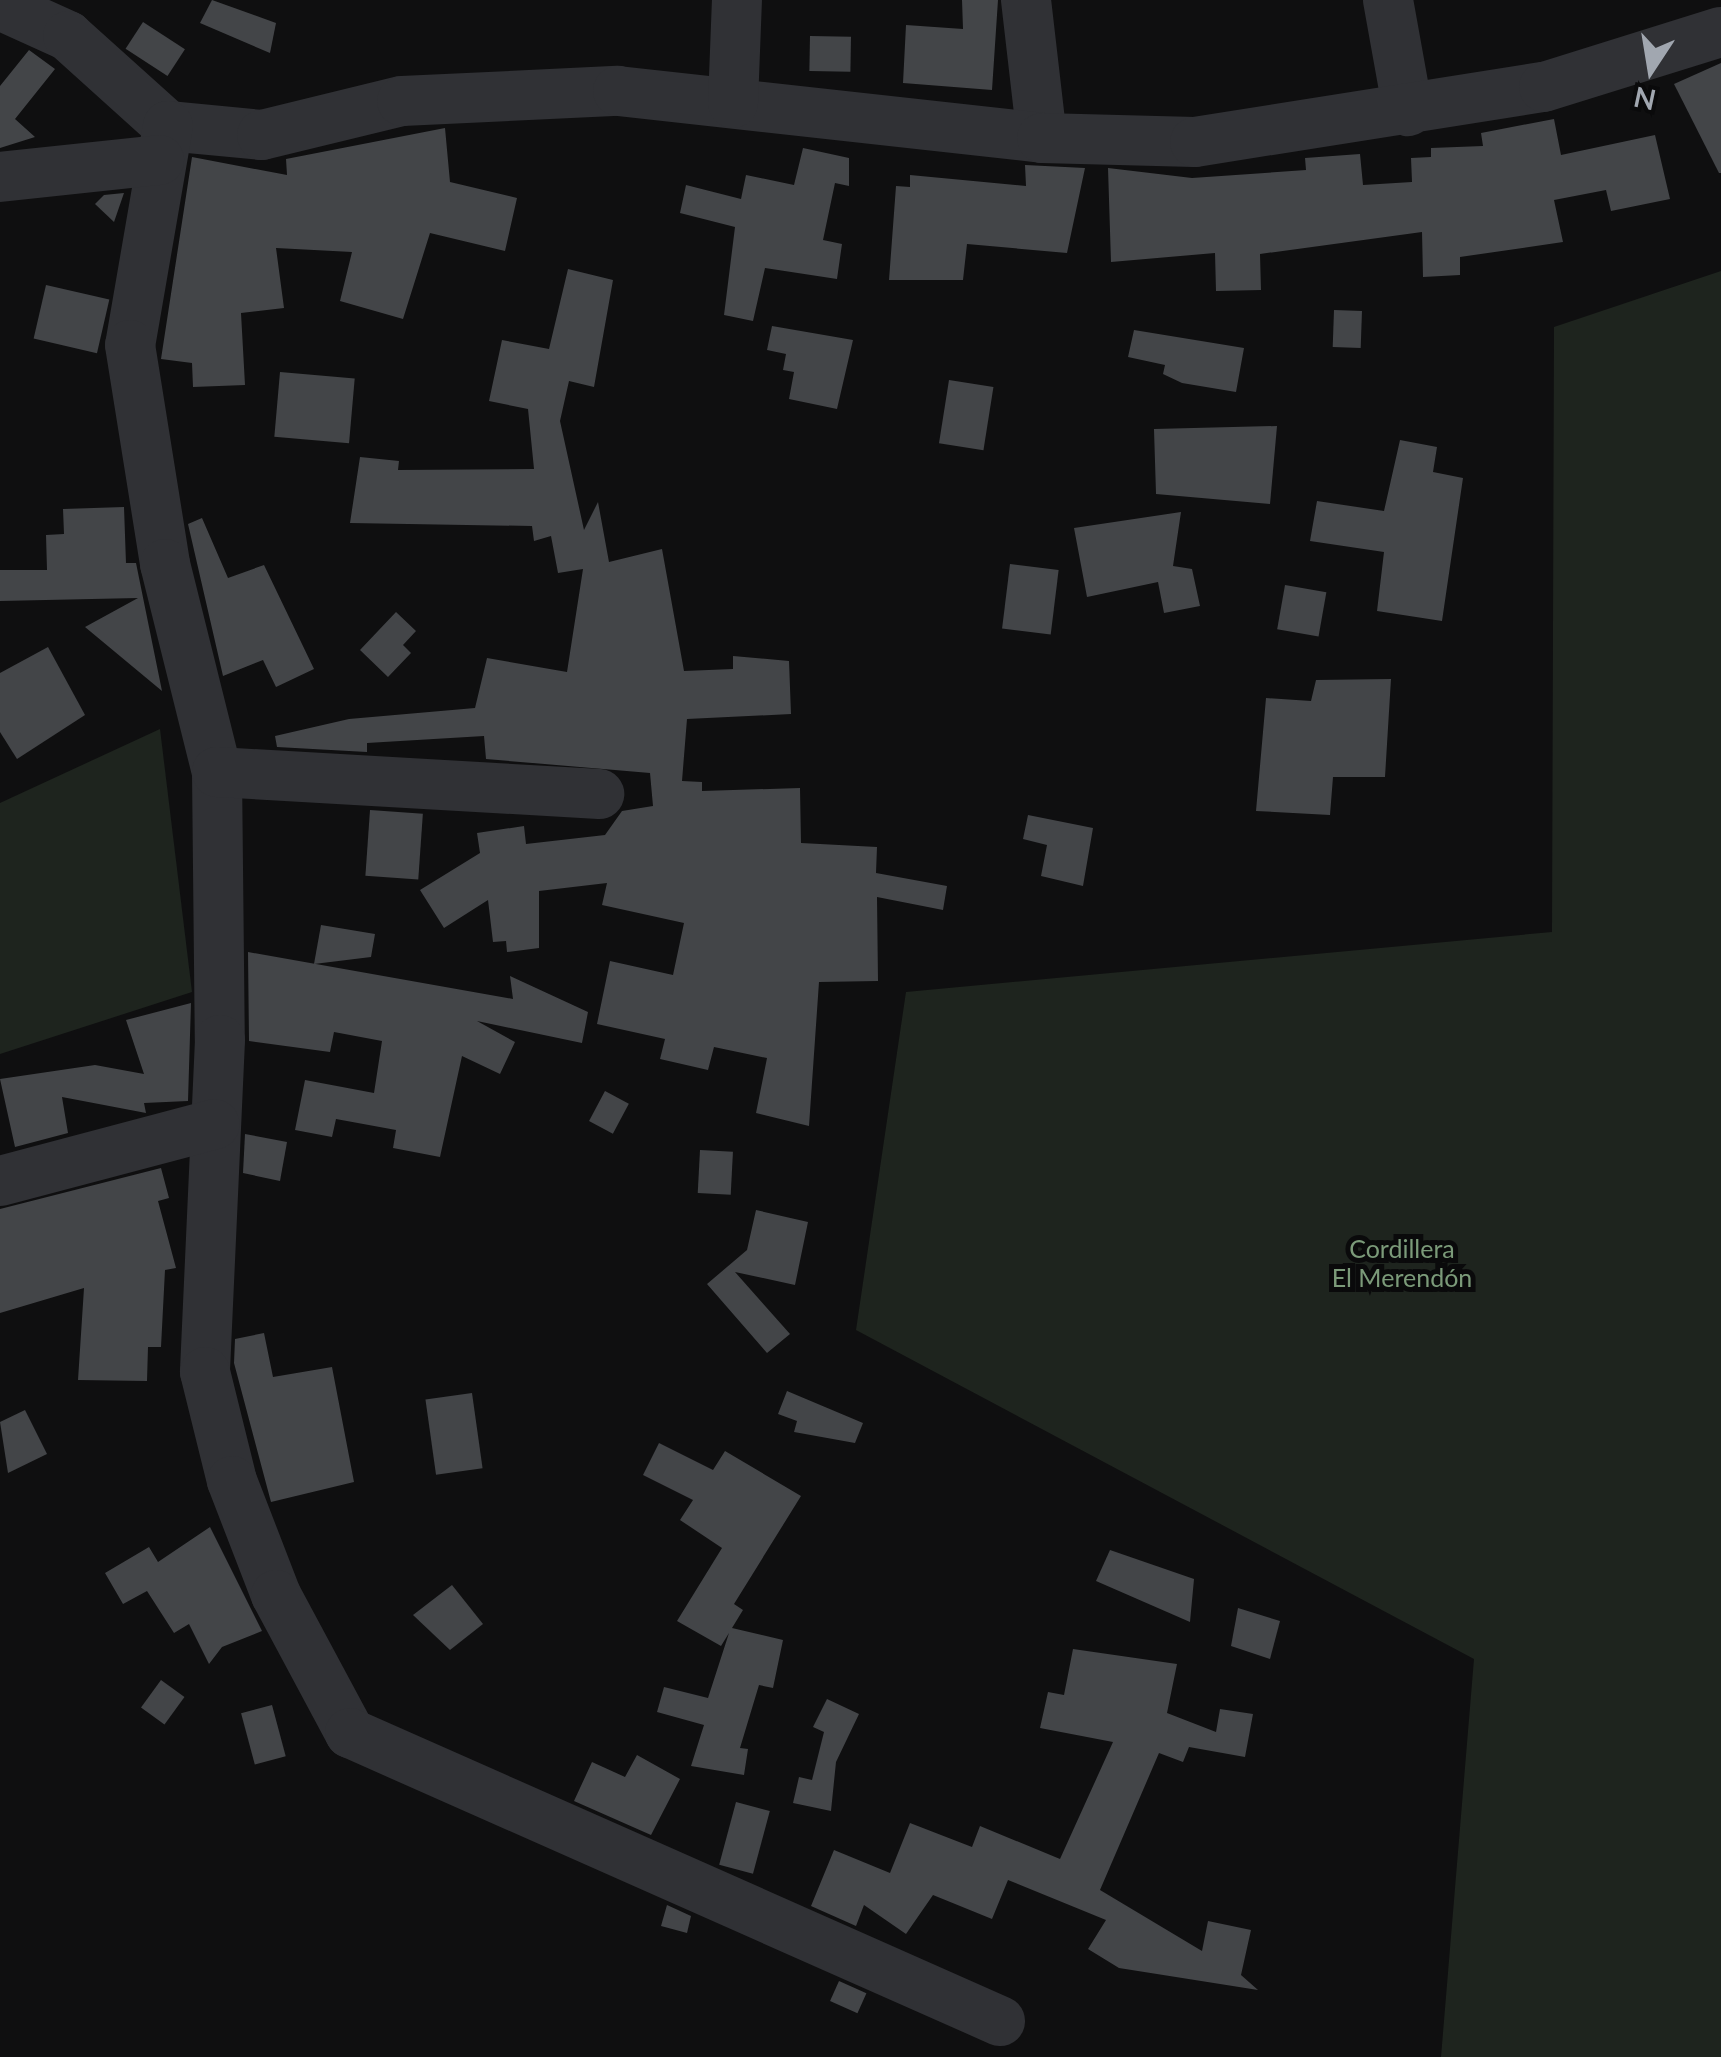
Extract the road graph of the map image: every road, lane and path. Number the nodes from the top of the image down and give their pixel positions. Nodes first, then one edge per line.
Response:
1 (737, 0) edge
2 (1026, 0) edge
3 (1388, 0) edge
4 (0, 5) edge
5 (1721, 32) edge
6 (732, 103) junction
7 (1408, 111) junction
8 (1042, 138) junction
9 (164, 143) junction
10 (0, 177) edge
11 (216, 772) junction
12 (599, 794) dead end
13 (215, 1124) junction
14 (0, 1181) edge
15 (1000, 2021) dead end

1 - 6 street
2 - 8 street
3 - 7 street
4 - 9 street
5 - 7 street
6 - 8 street
6 - 9 street
7 - 8 street
9 - 10 street
9 - 11 street
11 - 12 street
11 - 13 street
13 - 14 street
13 - 15 street

